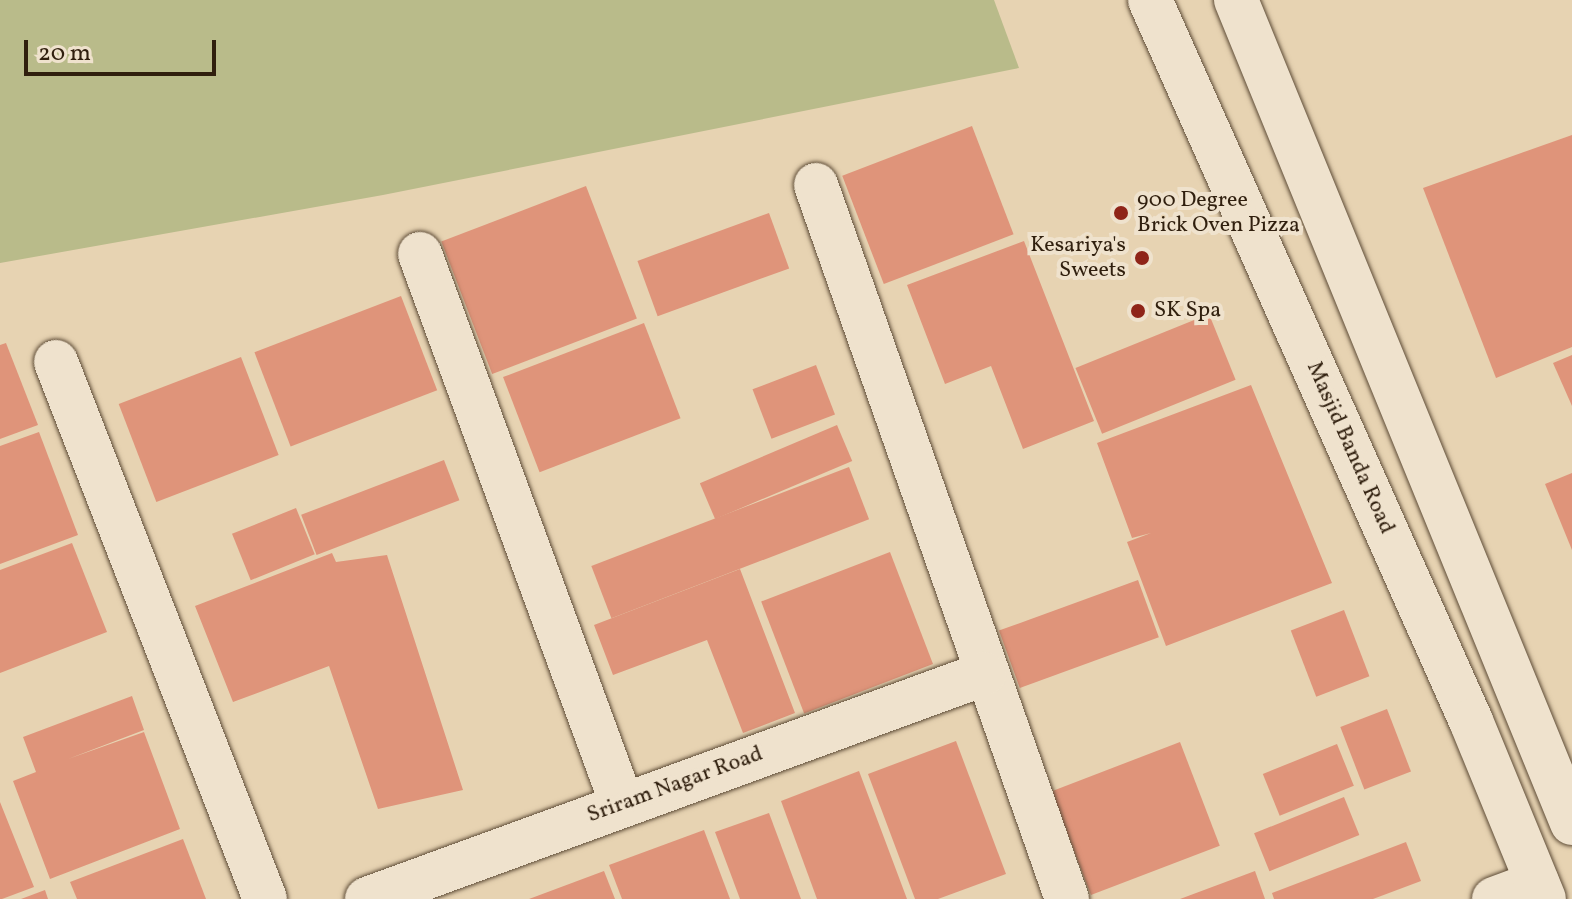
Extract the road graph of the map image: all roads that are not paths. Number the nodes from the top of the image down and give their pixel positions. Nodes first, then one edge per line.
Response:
1 (1150, 0) edge
2 (1236, 0) edge
3 (816, 185) dead end
4 (420, 254) dead end
5 (56, 362) dead end
6 (984, 674) junction
7 (622, 804) junction
8 (1572, 823) edge
9 (1540, 891) edge
10 (265, 899) edge
11 (367, 899) edge
12 (1067, 899) edge
13 (1494, 899) edge

1 - 9 street, Masjid Banda Road
2 - 8 street
3 - 6 street
4 - 7 street
5 - 10 street
6 - 7 street, Sriram Nagar Road
6 - 12 street
7 - 11 street, Sriram Nagar Road
9 - 13 street

